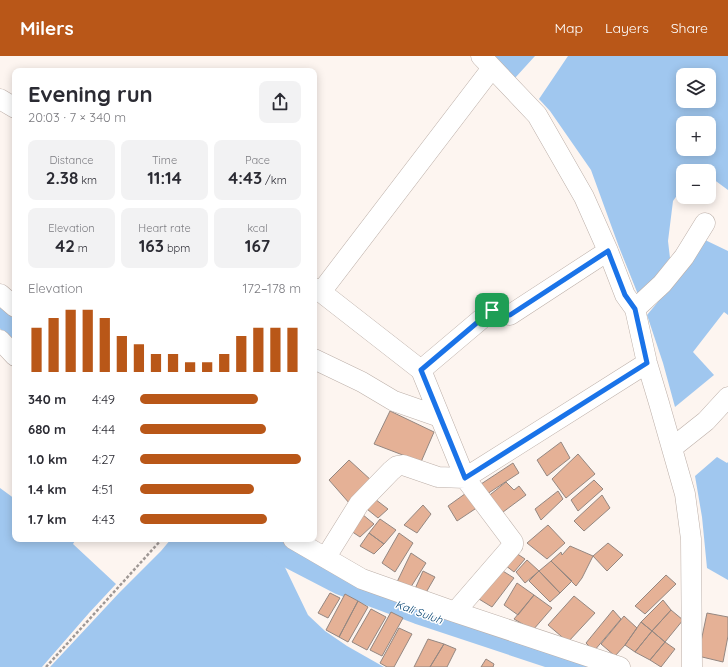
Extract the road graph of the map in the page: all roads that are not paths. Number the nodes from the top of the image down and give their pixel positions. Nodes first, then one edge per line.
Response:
1 (487, 62) edge
2 (0, 99) edge
3 (12, 106) edge
4 (705, 222) dead end
5 (608, 251) junction
6 (318, 290) edge
7 (0, 294) edge
8 (12, 304) edge
9 (635, 309) junction
10 (0, 340) edge
11 (12, 353) edge
12 (317, 360) edge
13 (647, 363) junction
14 (421, 370) junction
15 (728, 397) edge
16 (440, 417) junction
17 (672, 448) junction
18 (465, 478) junction
19 (298, 542) edge
20 (326, 557) junction
21 (455, 612) junction
22 (620, 667) edge
23 (692, 667) edge

1 - 5 street
1 - 6 street
2 - 3 street
4 - 9 street
5 - 9 street
5 - 14 street
6 - 14 street
7 - 8 street
9 - 13 street
10 - 11 street
12 - 16 street
13 - 17 street
13 - 18 street
14 - 16 street
15 - 17 street
16 - 18 street
17 - 23 street
18 - 20 street
18 - 21 street
19 - 20 street
20 - 21 street
21 - 22 street

